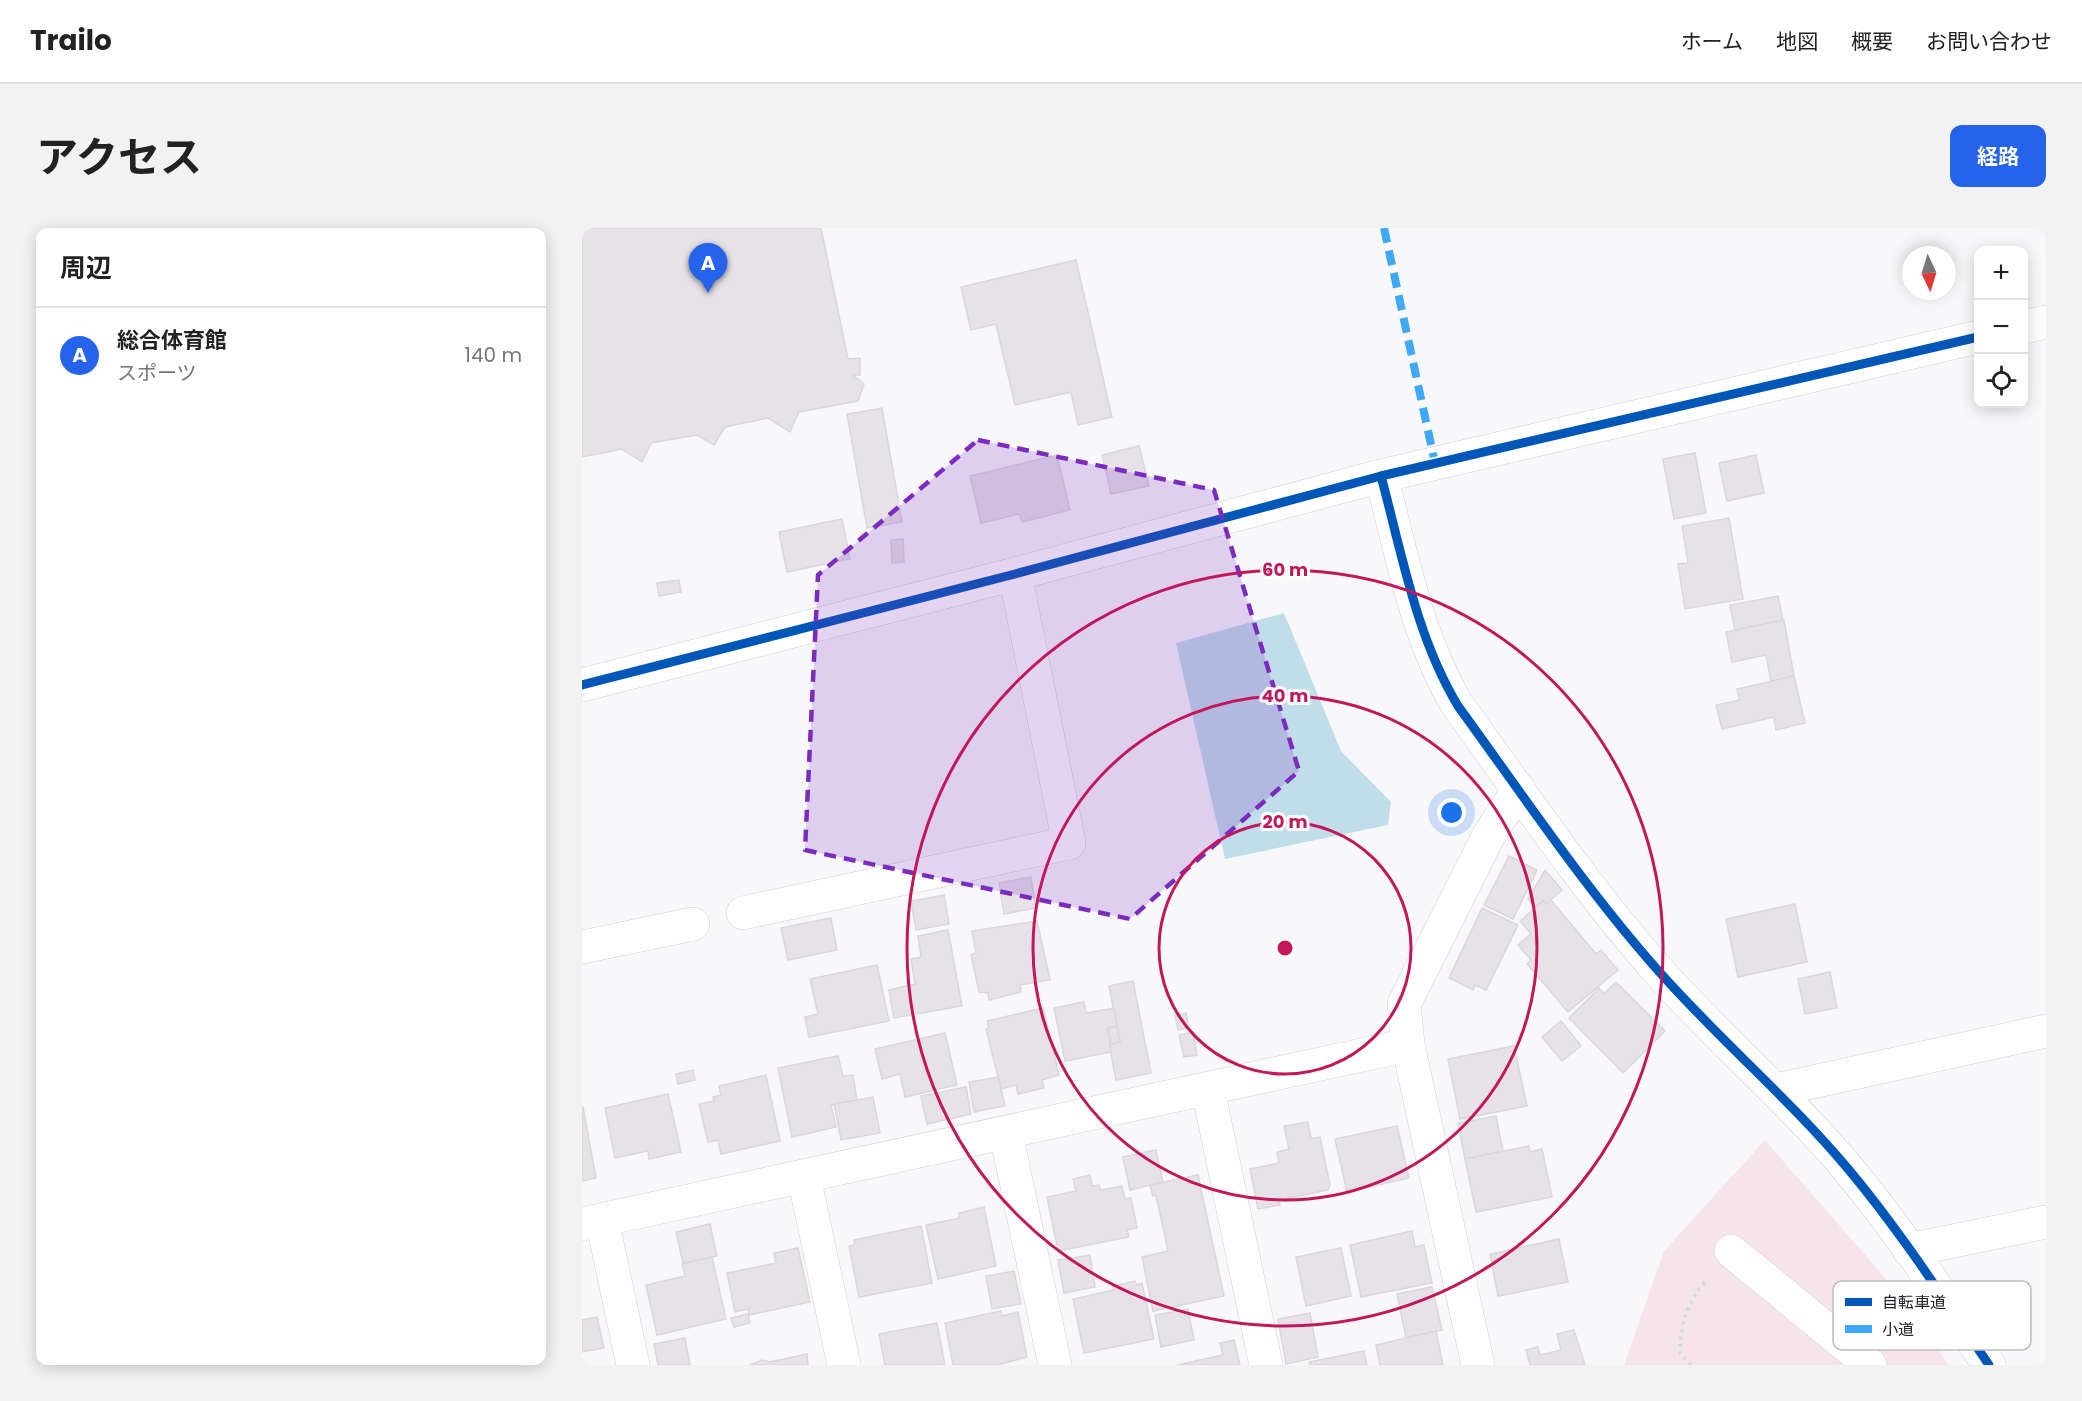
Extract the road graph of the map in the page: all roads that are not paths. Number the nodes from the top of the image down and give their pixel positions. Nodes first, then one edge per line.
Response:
1 (2046, 322) edge
2 (2028, 326) edge
3 (1974, 338) edge
4 (1381, 476) junction
5 (1015, 574) junction
6 (582, 685) edge
7 (1519, 789) junction
8 (743, 913) dead end
9 (693, 924) dead end
10 (582, 947) edge
11 (2046, 1031) edge
12 (1408, 1045) junction
13 (1208, 1090) junction
14 (1776, 1090) junction
15 (1006, 1134) junction
16 (804, 1177) junction
17 (592, 1222) edge
18 (2046, 1222) edge
19 (1910, 1250) junction
20 (1731, 1251) road end
21 (1931, 1281) edge
22 (1833, 1335) edge
23 (1852, 1350) edge
24 (1979, 1350) edge
25 (633, 1365) edge
26 (844, 1365) edge
27 (1055, 1365) edge
28 (1266, 1365) edge
29 (1478, 1365) edge
30 (1870, 1365) edge
31 (1989, 1365) edge

1 - 2 street
3 - 4 street
4 - 5 street
4 - 7 street
5 - 6 street
5 - 8 street
7 - 12 street
7 - 14 street
9 - 10 street
11 - 14 street
12 - 13 street
12 - 29 street
13 - 15 street
13 - 28 street
14 - 19 street
15 - 16 street
15 - 27 street
16 - 17 street
16 - 26 street
17 - 25 street
18 - 19 street
19 - 21 street
20 - 22 street
23 - 30 street
24 - 31 street

